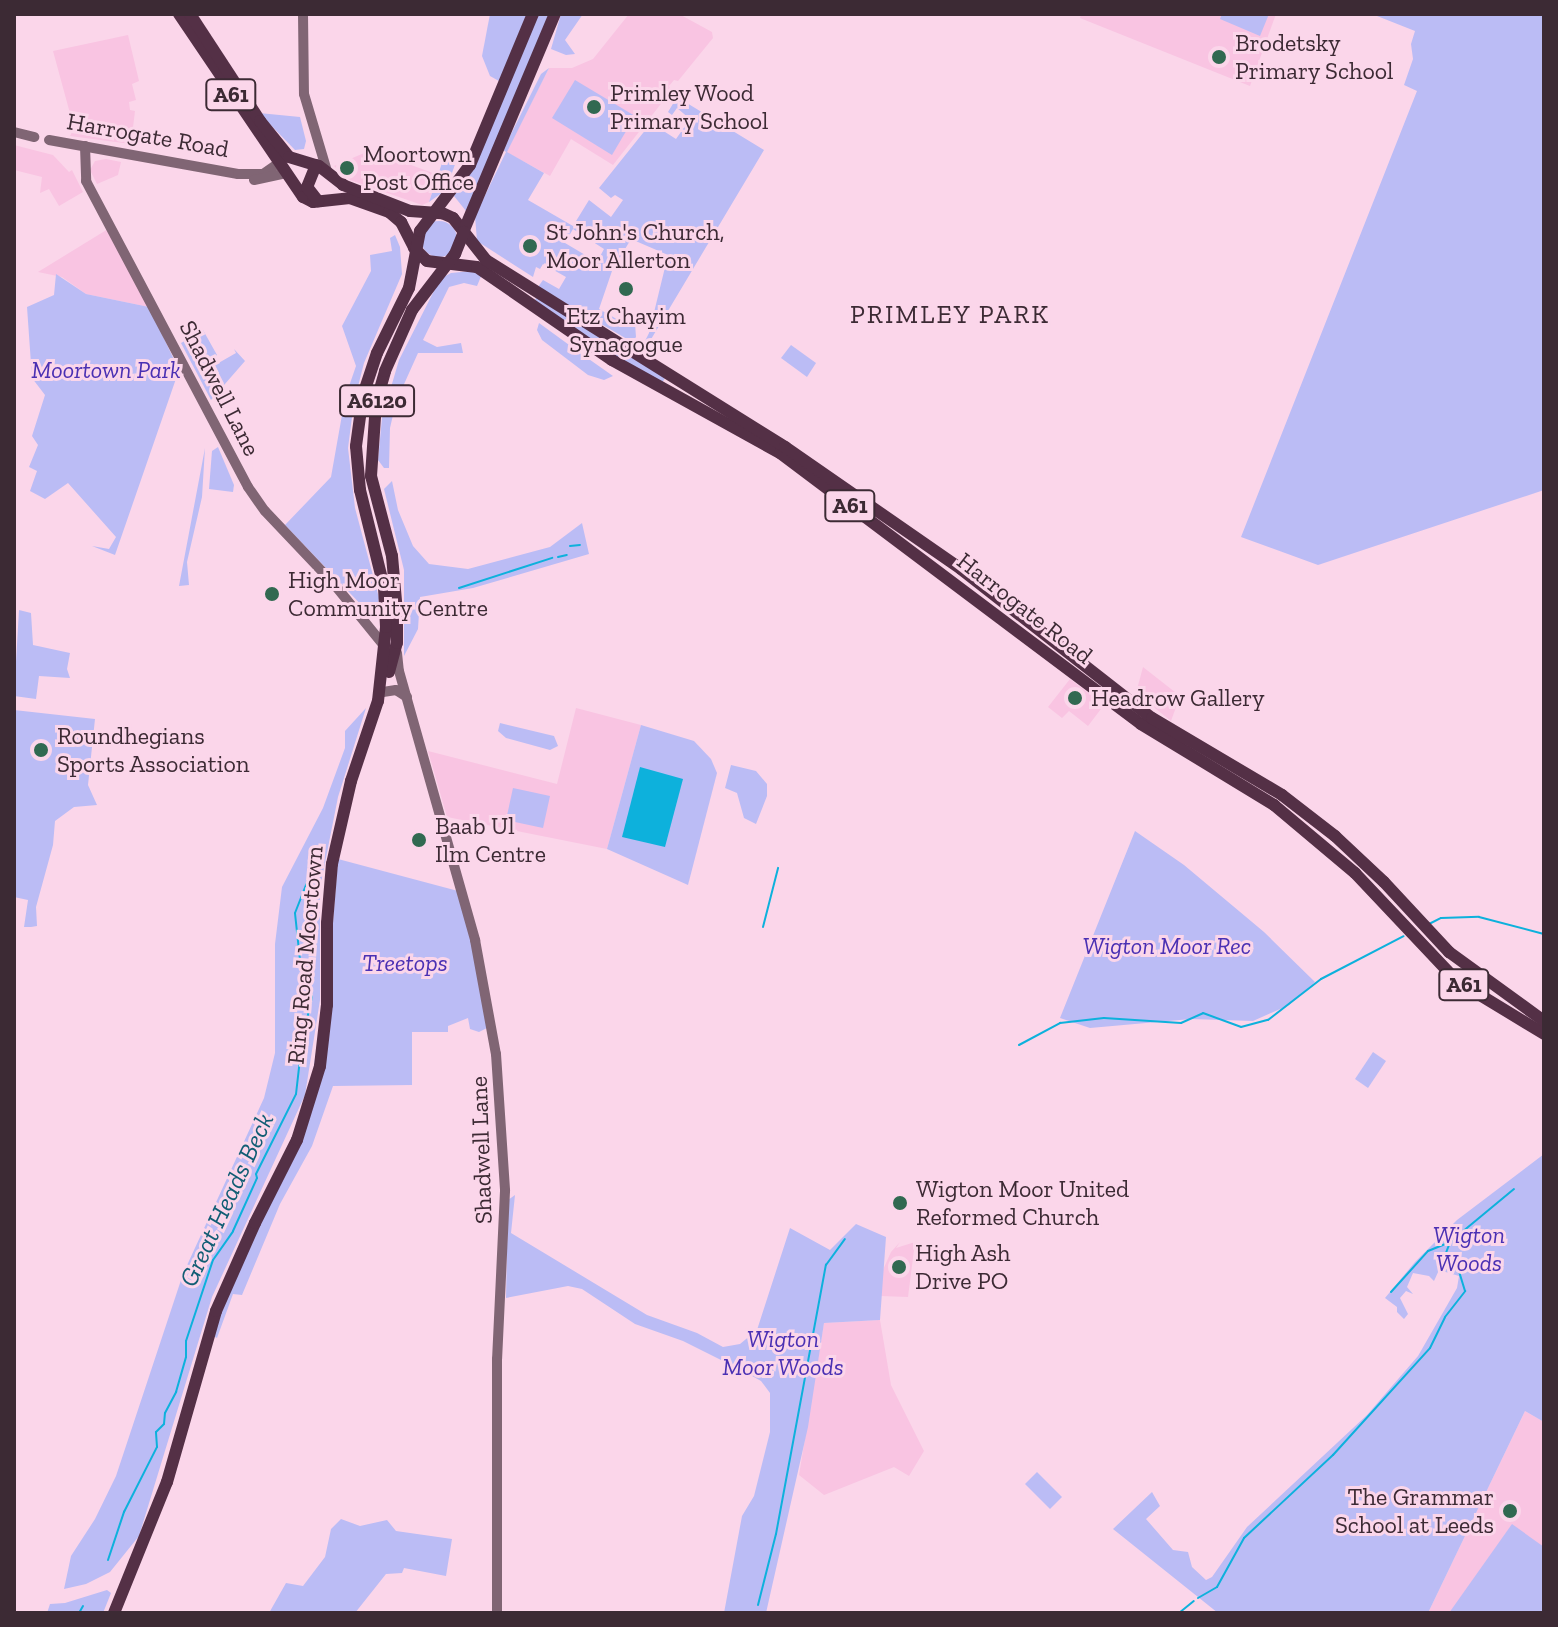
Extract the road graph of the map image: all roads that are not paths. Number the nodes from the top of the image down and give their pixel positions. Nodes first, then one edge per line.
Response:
1 (179, 14) edge
2 (190, 14) edge
3 (303, 14) edge
4 (533, 14) edge
5 (555, 14) edge
6 (14, 132) edge
7 (34, 137) dead end
8 (49, 140) dead end
9 (85, 146) junction
10 (292, 159) junction
11 (282, 168) junction
12 (321, 168) junction
13 (324, 201) junction
14 (436, 212) junction
15 (464, 231) junction
16 (414, 248) junction
17 (448, 263) junction
18 (674, 377) junction
19 (669, 393) junction
20 (706, 397) junction
21 (718, 418) junction
22 (1003, 610) junction
23 (367, 622) junction
24 (392, 625) junction
25 (391, 645) junction
26 (1076, 659) junction
27 (385, 672) junction
28 (1094, 689) junction
29 (406, 694) junction
30 (381, 696) junction
31 (1125, 697) junction
32 (1156, 735) junction
33 (1474, 972) junction
34 (1472, 990) junction
35 (1536, 1020) edge
36 (1544, 1034) edge
37 (114, 1613) edge
38 (497, 1613) edge

1 - 11 highway, A61
2 - 10 highway, A61
3 - 12 street
4 - 14 highway
5 - 15 highway
6 - 7 street, Harrogate Road
8 - 9 street, Harrogate Road
9 - 11 street, Harrogate Road
9 - 23 street, Shadwell Lane
10 - 11 street, Harrogate Road
10 - 12 highway
11 - 13 highway, A61
12 - 13 highway
12 - 13 highway
12 - 14 highway
13 - 16 highway
14 - 15 highway
14 - 16 highway
15 - 17 highway
15 - 18 highway, Harrogate Road / A61
16 - 17 highway
16 - 24 highway, Ring Road Moortown / A6120
17 - 19 highway, Harrogate Road / A61
17 - 24 highway, Ring Road Moortown / A6120
18 - 19 highway
18 - 20 highway, Harrogate Road / A61
19 - 21 highway, Harrogate Road / A61
20 - 21 highway
20 - 22 highway, Harrogate Road / A61
21 - 22 highway, Harrogate Road / A61
22 - 26 highway, Harrogate Road / A61
22 - 28 highway, Harrogate Road / A61
23 - 24 street
23 - 25 street, Shadwell Lane
24 - 25 highway, Ring Road Moortown / A6120
25 - 27 highway, Ring Road Moortown / A6120
25 - 29 street, Shadwell Lane
26 - 28 highway
26 - 31 highway, Harrogate Road / A61
27 - 29 street, Shadwell Lane
27 - 30 highway, Ring Road Moortown / A6120
28 - 32 highway, Harrogate Road / A61
29 - 30 street
29 - 38 street, Shadwell Lane
30 - 37 highway, Ring Road Moortown / A6120
31 - 32 highway
31 - 33 highway, Harrogate Road / A61
32 - 34 highway, Harrogate Road / A61
33 - 34 highway, A61
33 - 35 highway, Harrogate Road / A61
34 - 35 highway, Harrogate Road / A61
35 - 36 highway, Harrogate Road / A61

